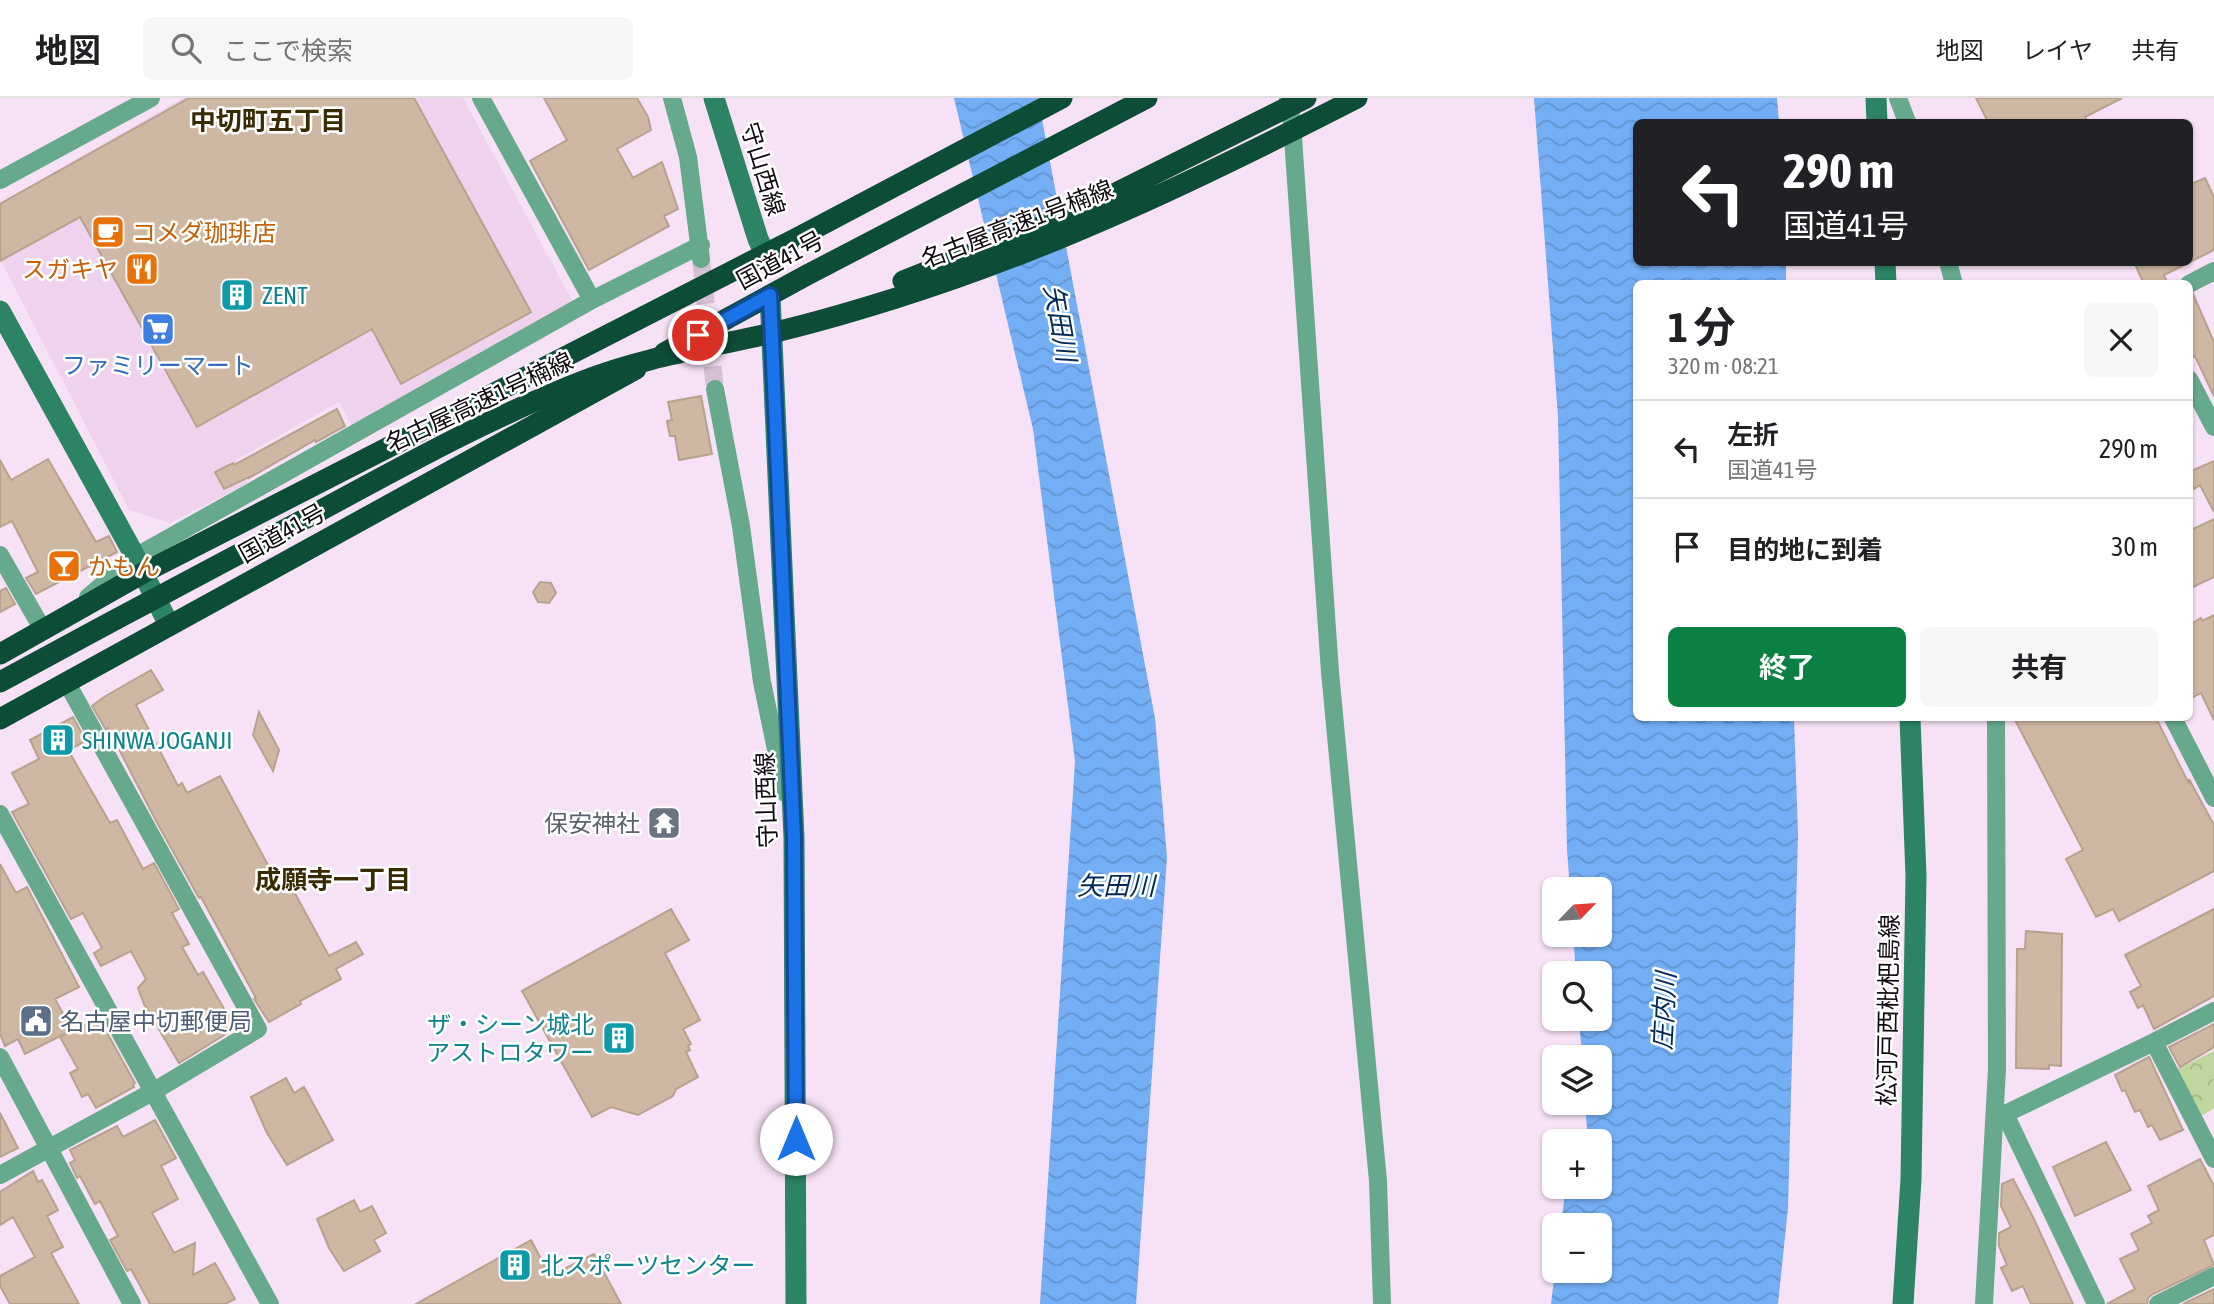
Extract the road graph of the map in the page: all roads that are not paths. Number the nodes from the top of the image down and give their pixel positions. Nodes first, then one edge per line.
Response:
1 (151, 98) edge
2 (481, 98) edge
3 (672, 98) edge
4 (714, 98) edge
5 (1062, 98) edge
6 (1147, 98) edge
7 (1288, 98) edge
8 (1306, 98) edge
9 (1357, 98) edge
10 (1876, 98) edge
11 (1898, 98) edge
12 (1877, 119) edge
13 (1906, 119) edge
14 (0, 180) edge
15 (765, 254) junction
16 (2214, 271) edge
17 (2193, 282) edge
18 (770, 295) junction
19 (592, 300) junction
20 (0, 311) edge
21 (2193, 387) edge
22 (715, 388) tunnel mouth
23 (2214, 427) edge
24 (0, 555) edge
25 (139, 565) junction
26 (52, 625) junction
27 (169, 625) junction
28 (0, 654) edge
29 (0, 670) edge
30 (0, 681) edge
31 (67, 683) junction
32 (0, 719) edge
33 (1910, 721) edge
34 (1996, 721) edge
35 (2175, 721) edge
36 (2214, 798) edge
37 (0, 814) edge
38 (794, 838) junction
39 (2214, 1011) edge
40 (2154, 1042) junction
41 (0, 1058) edge
42 (154, 1091) junction
43 (2000, 1117) junction
44 (49, 1148) junction
45 (2214, 1159) edge
46 (0, 1175) edge
47 (2214, 1276) edge
48 (132, 1304) edge
49 (270, 1304) edge
50 (796, 1304) edge
51 (1382, 1304) edge
52 (1903, 1304) edge
53 (1984, 1304) edge
54 (2096, 1304) edge
55 (2158, 1304) edge

1 - 14 street
2 - 19 street
3 - 19 street
4 - 15 main road, 守山西線
5 - 15 highway, 国道41号
6 - 18 highway, 国道41号
7 - 51 street
8 - 29 highway, 名古屋高速1号楠線, bridge
9 - 30 highway, 名古屋高速1号楠線, bridge
10 - 12 main road
11 - 13 street
15 - 25 highway, 国道41号
16 - 17 street
18 - 27 highway, 国道41号
18 - 38 main road, 守山西線
19 - 25 street
20 - 25 main road
21 - 23 street
22 - 38 street
24 - 26 street
25 - 26 highway, 国道41号
25 - 27 main road
26 - 28 highway, 国道41号
27 - 31 highway, 国道41号
31 - 32 highway, 国道41号
31 - 42 street
33 - 52 main road, 松河戸西枇杷島線
34 - 43 street
35 - 36 street
37 - 42 street
38 - 50 main road, 守山西線
39 - 40 street
40 - 43 street
40 - 45 street
41 - 44 street
42 - 44 street
42 - 49 street
43 - 53 street
43 - 54 street
44 - 46 street
44 - 48 street
47 - 55 street

